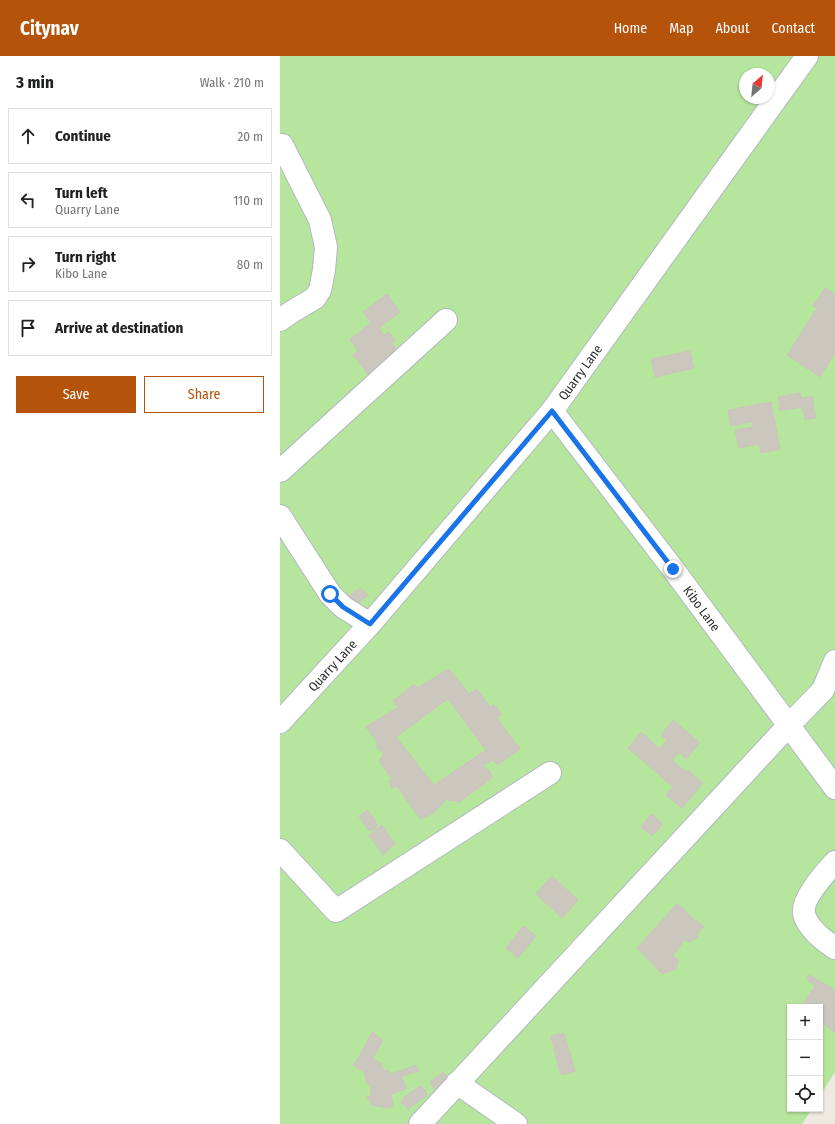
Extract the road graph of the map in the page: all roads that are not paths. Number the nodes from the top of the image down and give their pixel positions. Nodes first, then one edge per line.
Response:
1 (807, 56) edge
2 (282, 145) dead end
3 (280, 320) edge
4 (446, 320) dead end
5 (552, 411) junction
6 (280, 471) edge
7 (280, 516) edge
8 (370, 624) junction
9 (835, 661) edge
10 (280, 722) edge
11 (788, 726) junction
12 (550, 774) dead end
13 (835, 788) edge
14 (280, 850) edge
15 (835, 862) edge
16 (835, 948) edge
17 (457, 1084) junction
18 (420, 1124) edge
19 (516, 1124) edge

1 - 5 street, Quarry Lane
2 - 3 street
4 - 6 street
5 - 8 street, Quarry Lane
5 - 11 street, Kibo Lane
7 - 8 street
8 - 10 street, Quarry Lane
9 - 11 street
11 - 13 street, Kibo Lane
11 - 17 street
12 - 14 street
15 - 16 street
17 - 18 street
17 - 19 street

